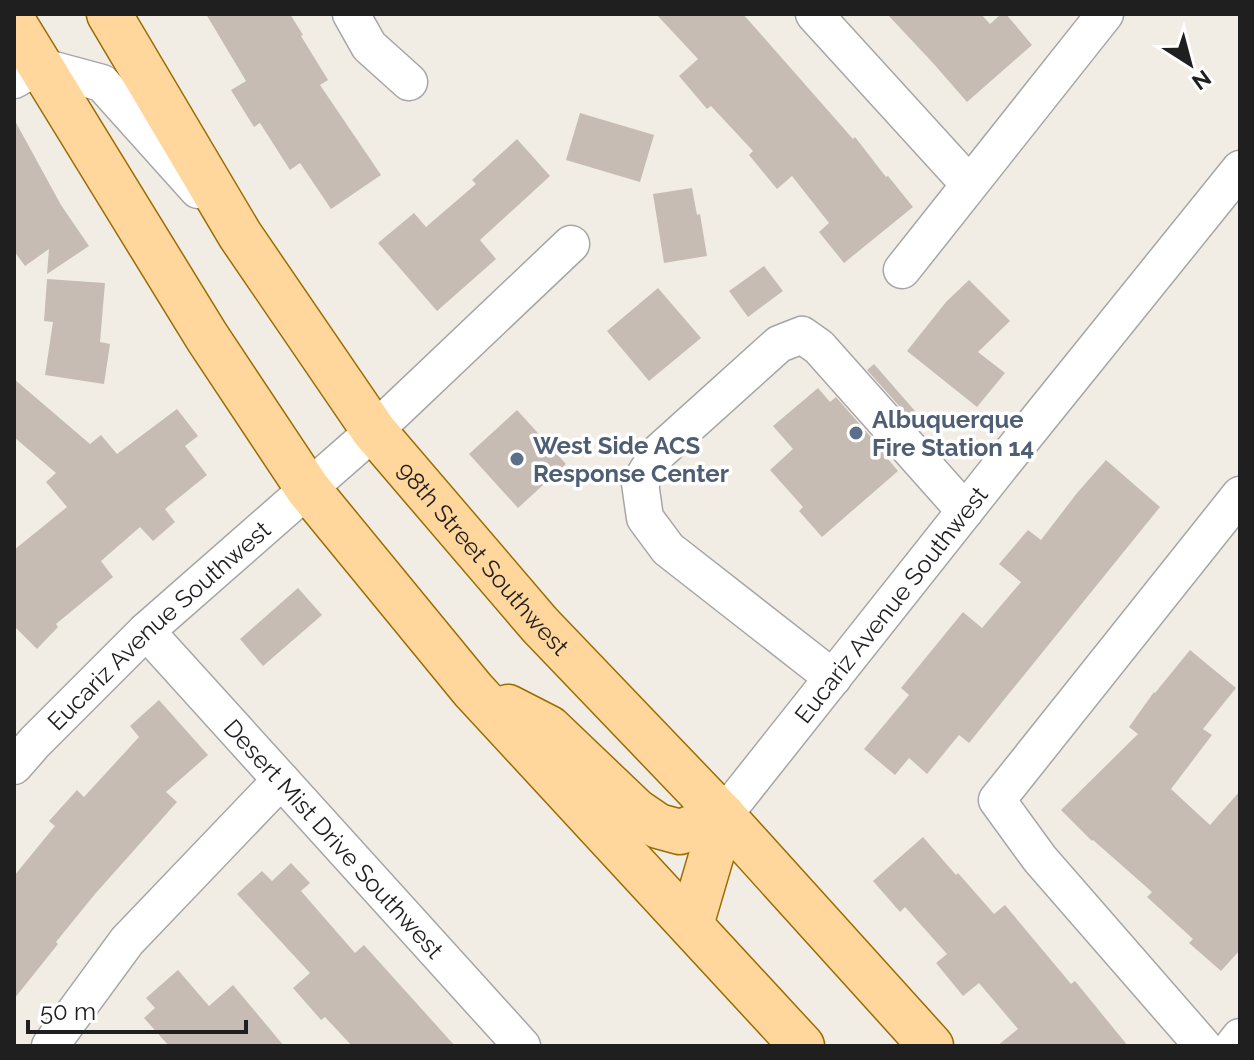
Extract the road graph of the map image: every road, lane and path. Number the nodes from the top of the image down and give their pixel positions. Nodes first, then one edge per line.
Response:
1 (109, 14) edge
2 (351, 14) edge
3 (814, 14) edge
4 (1105, 14) edge
5 (14, 23) edge
6 (27, 73) edge
7 (409, 82) dead end
8 (1240, 169) edge
9 (969, 184) junction
10 (240, 235) junction
11 (571, 244) dead end
12 (902, 270) dead end
13 (374, 431) junction
14 (308, 489) junction
15 (1240, 495) edge
16 (965, 511) junction
17 (146, 631) junction
18 (833, 678) junction
19 (473, 690) junction
20 (14, 766) edge
21 (281, 780) junction
22 (723, 816) junction
23 (691, 925) junction
24 (1240, 1037) edge
25 (68, 1039) edge
26 (522, 1046) edge
27 (802, 1046) edge
28 (931, 1046) edge
29 (1203, 1046) edge
30 (1233, 1046) edge

1 - 10 main road, 98th Street Southwest
2 - 7 street
3 - 9 street
4 - 9 street
5 - 6 main road
6 - 10 street
6 - 14 main road
8 - 16 street, Eucariz Avenue Southwest
9 - 12 street
10 - 13 main road, 98th Street Southwest
11 - 13 street, Eucariz Avenue Southwest
13 - 14 street, Eucariz Avenue Southwest
13 - 22 main road, 98th Street Southwest
14 - 17 street, Eucariz Avenue Southwest
14 - 19 main road
15 - 29 street
16 - 18 street, Eucariz Avenue Southwest
16 - 18 street
17 - 20 street, Eucariz Avenue Southwest
17 - 21 street, Desert Mist Drive Southwest
18 - 22 street, Eucariz Avenue Southwest
19 - 22 main road
19 - 23 main road
21 - 25 street
21 - 26 street, Desert Mist Drive Southwest
22 - 23 main road
22 - 28 main road, 98th Street Southwest
23 - 27 main road
24 - 30 street

